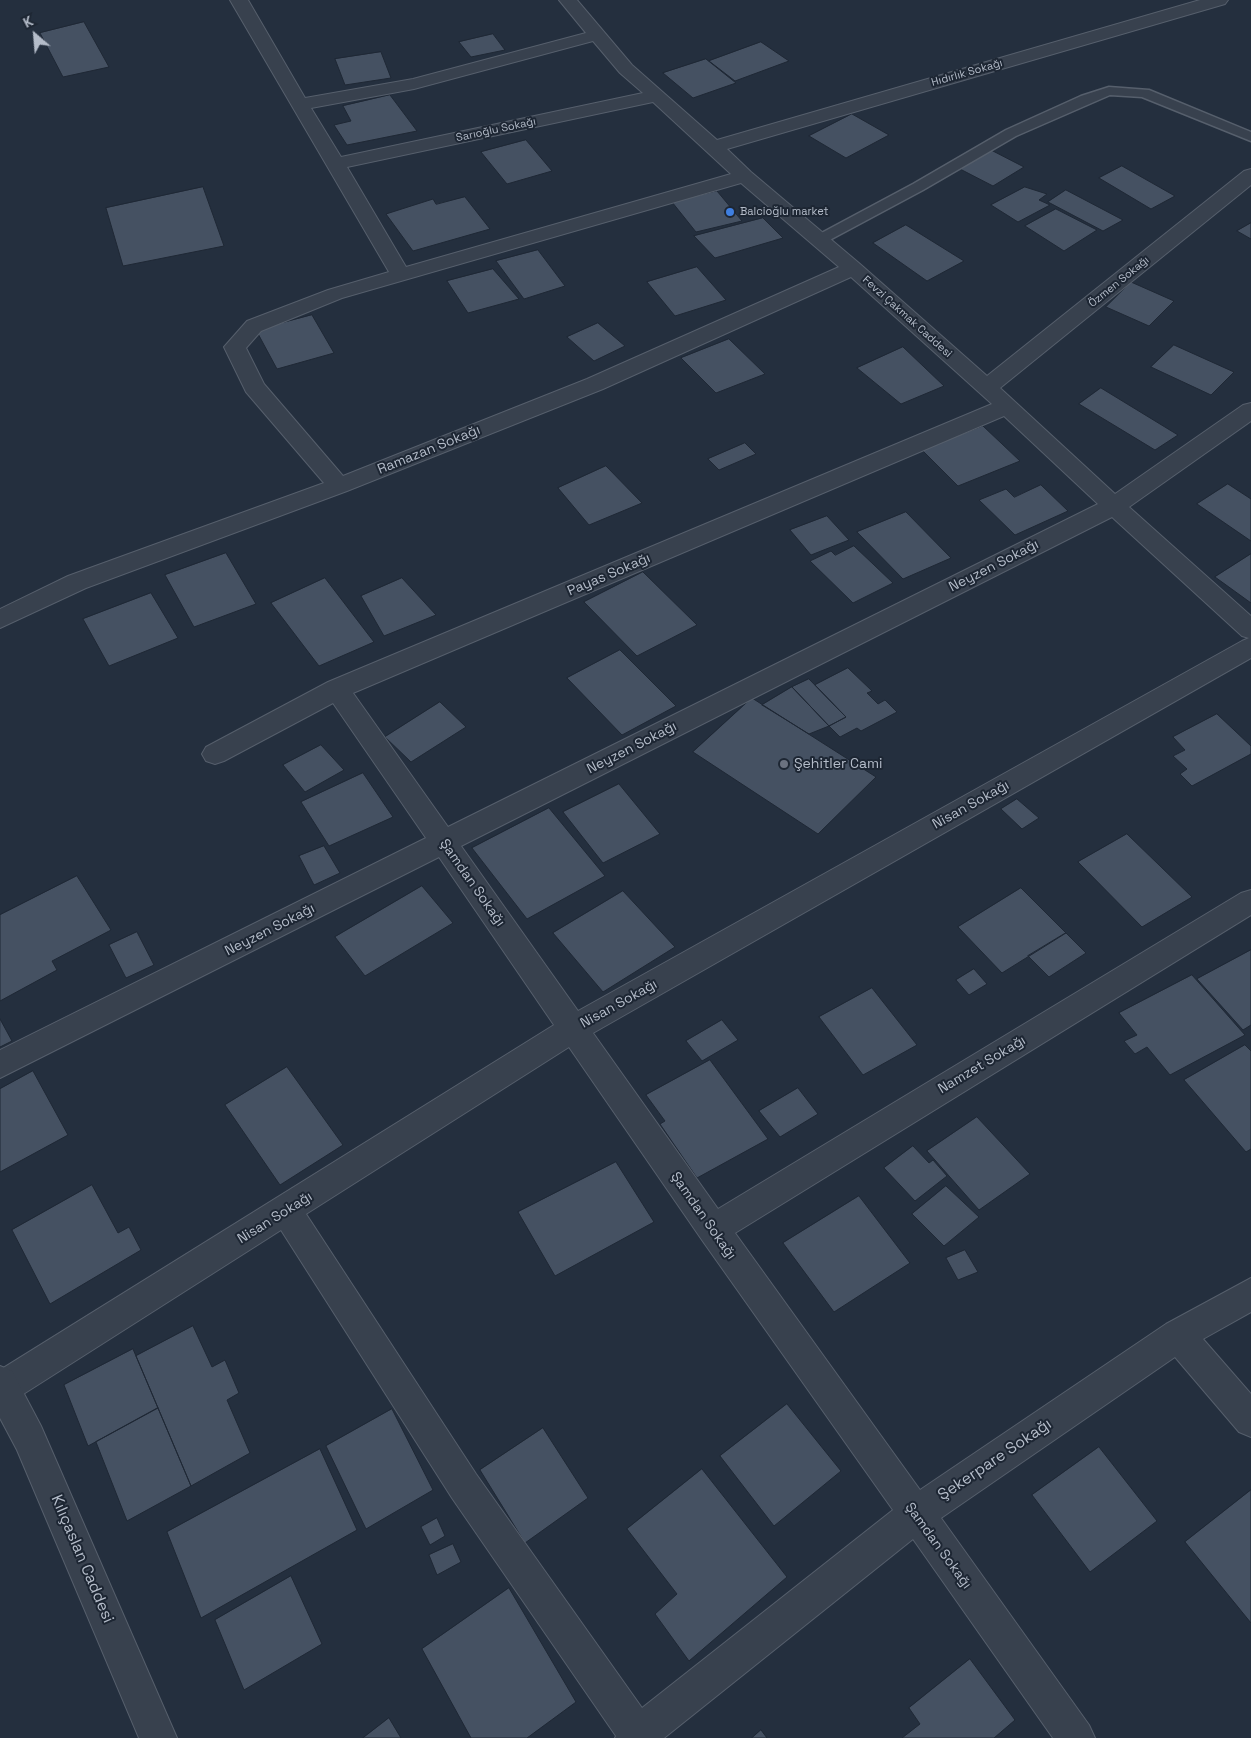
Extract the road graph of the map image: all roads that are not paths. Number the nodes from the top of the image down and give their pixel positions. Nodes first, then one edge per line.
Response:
1 (239, 0) edge
2 (568, 0) edge
3 (1219, 0) edge
4 (597, 36) junction
5 (656, 96) junction
6 (302, 104) junction
7 (1251, 137) edge
8 (714, 147) junction
9 (336, 164) junction
10 (1251, 175) edge
11 (744, 176) junction
12 (818, 240) junction
13 (853, 268) junction
14 (401, 276) junction
15 (986, 388) junction
16 (1007, 406) junction
17 (1251, 410) edge
18 (339, 486) junction
19 (1114, 506) junction
20 (0, 619) edge
21 (1251, 630) edge
22 (1251, 647) edge
23 (337, 689) junction
24 (215, 754) dead end
25 (444, 842) junction
26 (1251, 901) edge
27 (573, 1030) junction
28 (0, 1065) edge
29 (286, 1210) junction
30 (713, 1229) junction
31 (1251, 1294) edge
32 (1178, 1335) junction
33 (1, 1386) edge
34 (1251, 1420) edge
35 (915, 1514) junction
36 (636, 1736) edge
37 (158, 1738) edge
38 (1076, 1738) edge

1 - 6 street
2 - 4 street, Fevzi Çakmak Caddesi
3 - 8 street, Hıdırlık Sokağı
4 - 5 street, Fevzi Çakmak Caddesi
4 - 6 street
5 - 8 street, Fevzi Çakmak Caddesi
5 - 9 street, Sarıoğlu Sokağı
6 - 9 street
7 - 12 lane
8 - 11 street, Fevzi Çakmak Caddesi
9 - 14 street
10 - 15 street, Özmen Sokağı
11 - 12 street, Fevzi Çakmak Caddesi
11 - 14 street
12 - 13 street, Fevzi Çakmak Caddesi
13 - 15 street, Fevzi Çakmak Caddesi
13 - 18 street, Ramazan Sokağı
14 - 18 street
15 - 16 street, Fevzi Çakmak Caddesi
16 - 19 street, Fevzi Çakmak Caddesi
16 - 23 street, Payas Sokağı
17 - 19 street, Neyzen Sokağı
18 - 20 street, Ramazan Sokağı
19 - 21 street, Fevzi Çakmak Caddesi
19 - 25 street, Neyzen Sokağı
22 - 27 street, Nisan Sokağı
23 - 24 street, Payas Sokağı
23 - 25 street, Şamdan Sokağı
25 - 27 street, Şamdan Sokağı
25 - 28 street, Neyzen Sokağı
26 - 30 street, Namzet Sokağı
27 - 29 street, Nisan Sokağı
27 - 30 street, Şamdan Sokağı
29 - 33 street, Nisan Sokağı
29 - 36 street
30 - 35 street, Şamdan Sokağı
31 - 32 street, Şekerpare Sokağı
32 - 34 street
32 - 35 street, Şekerpare Sokağı
33 - 37 street, Kılıçaslan Caddesi
35 - 36 street, Şekerpare Sokağı
35 - 38 street, Şamdan Sokağı

